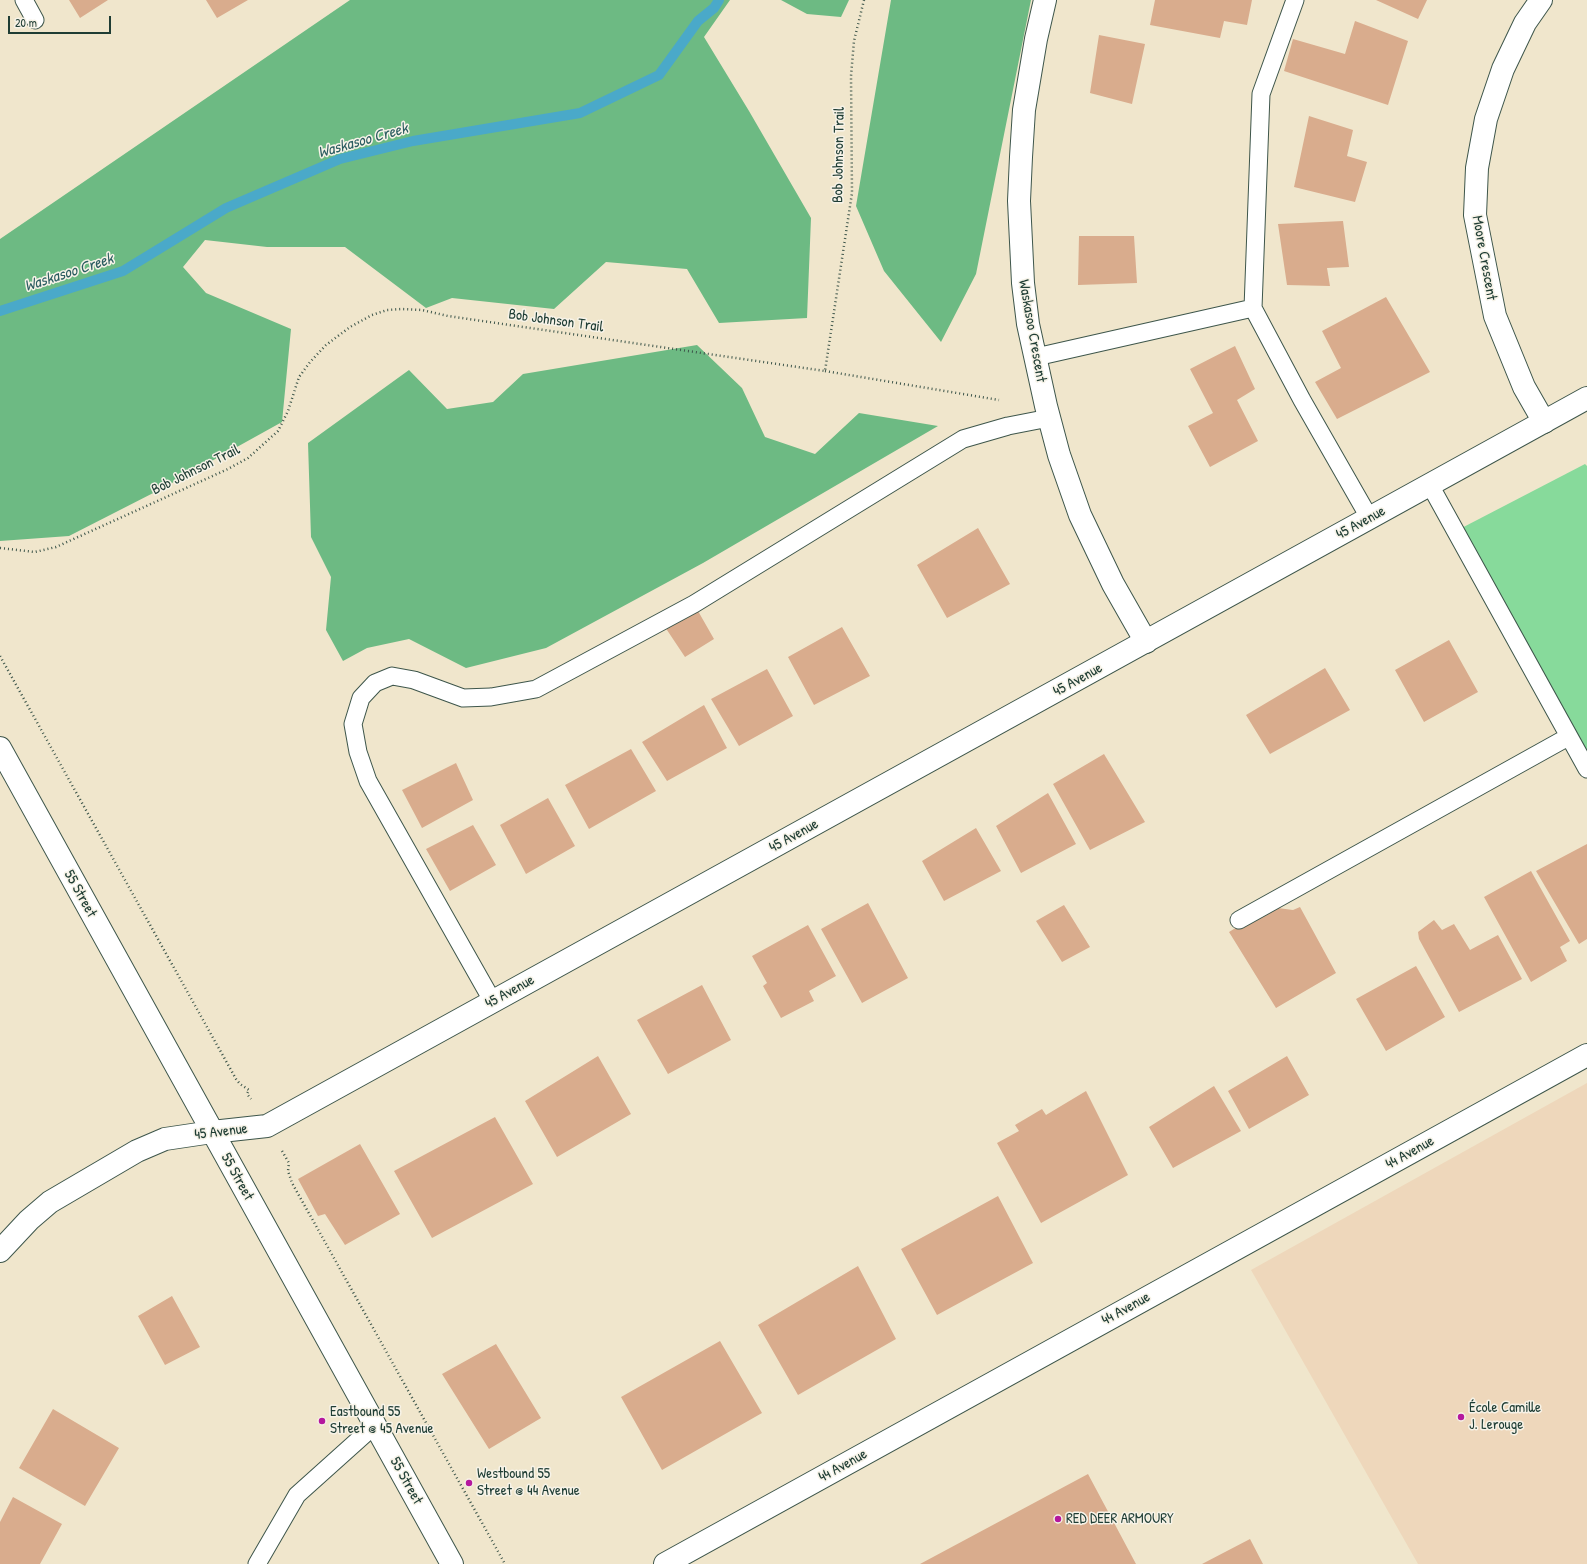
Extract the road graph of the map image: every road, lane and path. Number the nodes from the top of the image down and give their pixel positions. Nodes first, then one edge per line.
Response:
1 (24, 0) edge
2 (864, 0) edge
3 (1045, 0) edge
4 (1295, 0) edge
5 (1541, 0) edge
6 (35, 20) dead end
7 (1253, 308) junction
8 (1036, 357) junction
9 (826, 371) junction
10 (1587, 398) edge
11 (1000, 400) dead end
12 (1049, 418) junction
13 (1544, 422) junction
14 (1430, 485) junction
15 (1370, 519) junction
16 (0, 548) edge
17 (1146, 642) junction
18 (0, 656) edge
19 (1568, 737) junction
20 (0, 748) edge
21 (1587, 769) edge
22 (1238, 920) dead end
23 (493, 1002) junction
24 (1587, 1055) edge
25 (247, 1094) dead end
26 (212, 1132) junction
27 (290, 1163) dead end
28 (0, 1251) edge
29 (375, 1425) junction
30 (257, 1564) edge
31 (452, 1564) edge
32 (505, 1564) edge
33 (665, 1564) edge

1 - 6 lane
2 - 9 path, Bob Johnson Trail
3 - 8 street, Waskasoo Crescent
4 - 7 lane
5 - 13 street, Moore Crescent
7 - 8 lane
7 - 15 lane
8 - 12 street, Waskasoo Crescent
9 - 11 path
9 - 16 path, Bob Johnson Trail
10 - 13 street, 45 Avenue
12 - 17 street, Waskasoo Crescent
12 - 23 lane
13 - 14 street, 45 Avenue
14 - 15 street, 45 Avenue
14 - 19 lane
15 - 17 street, 45 Avenue
17 - 23 street, 45 Avenue
18 - 25 path
19 - 21 lane
19 - 22 lane
20 - 26 street, 55 Street
23 - 26 street, 45 Avenue
24 - 33 street, 44 Avenue
26 - 28 street, 45 Avenue
26 - 29 street, 55 Street
27 - 32 path
29 - 30 lane
29 - 31 street, 55 Street

